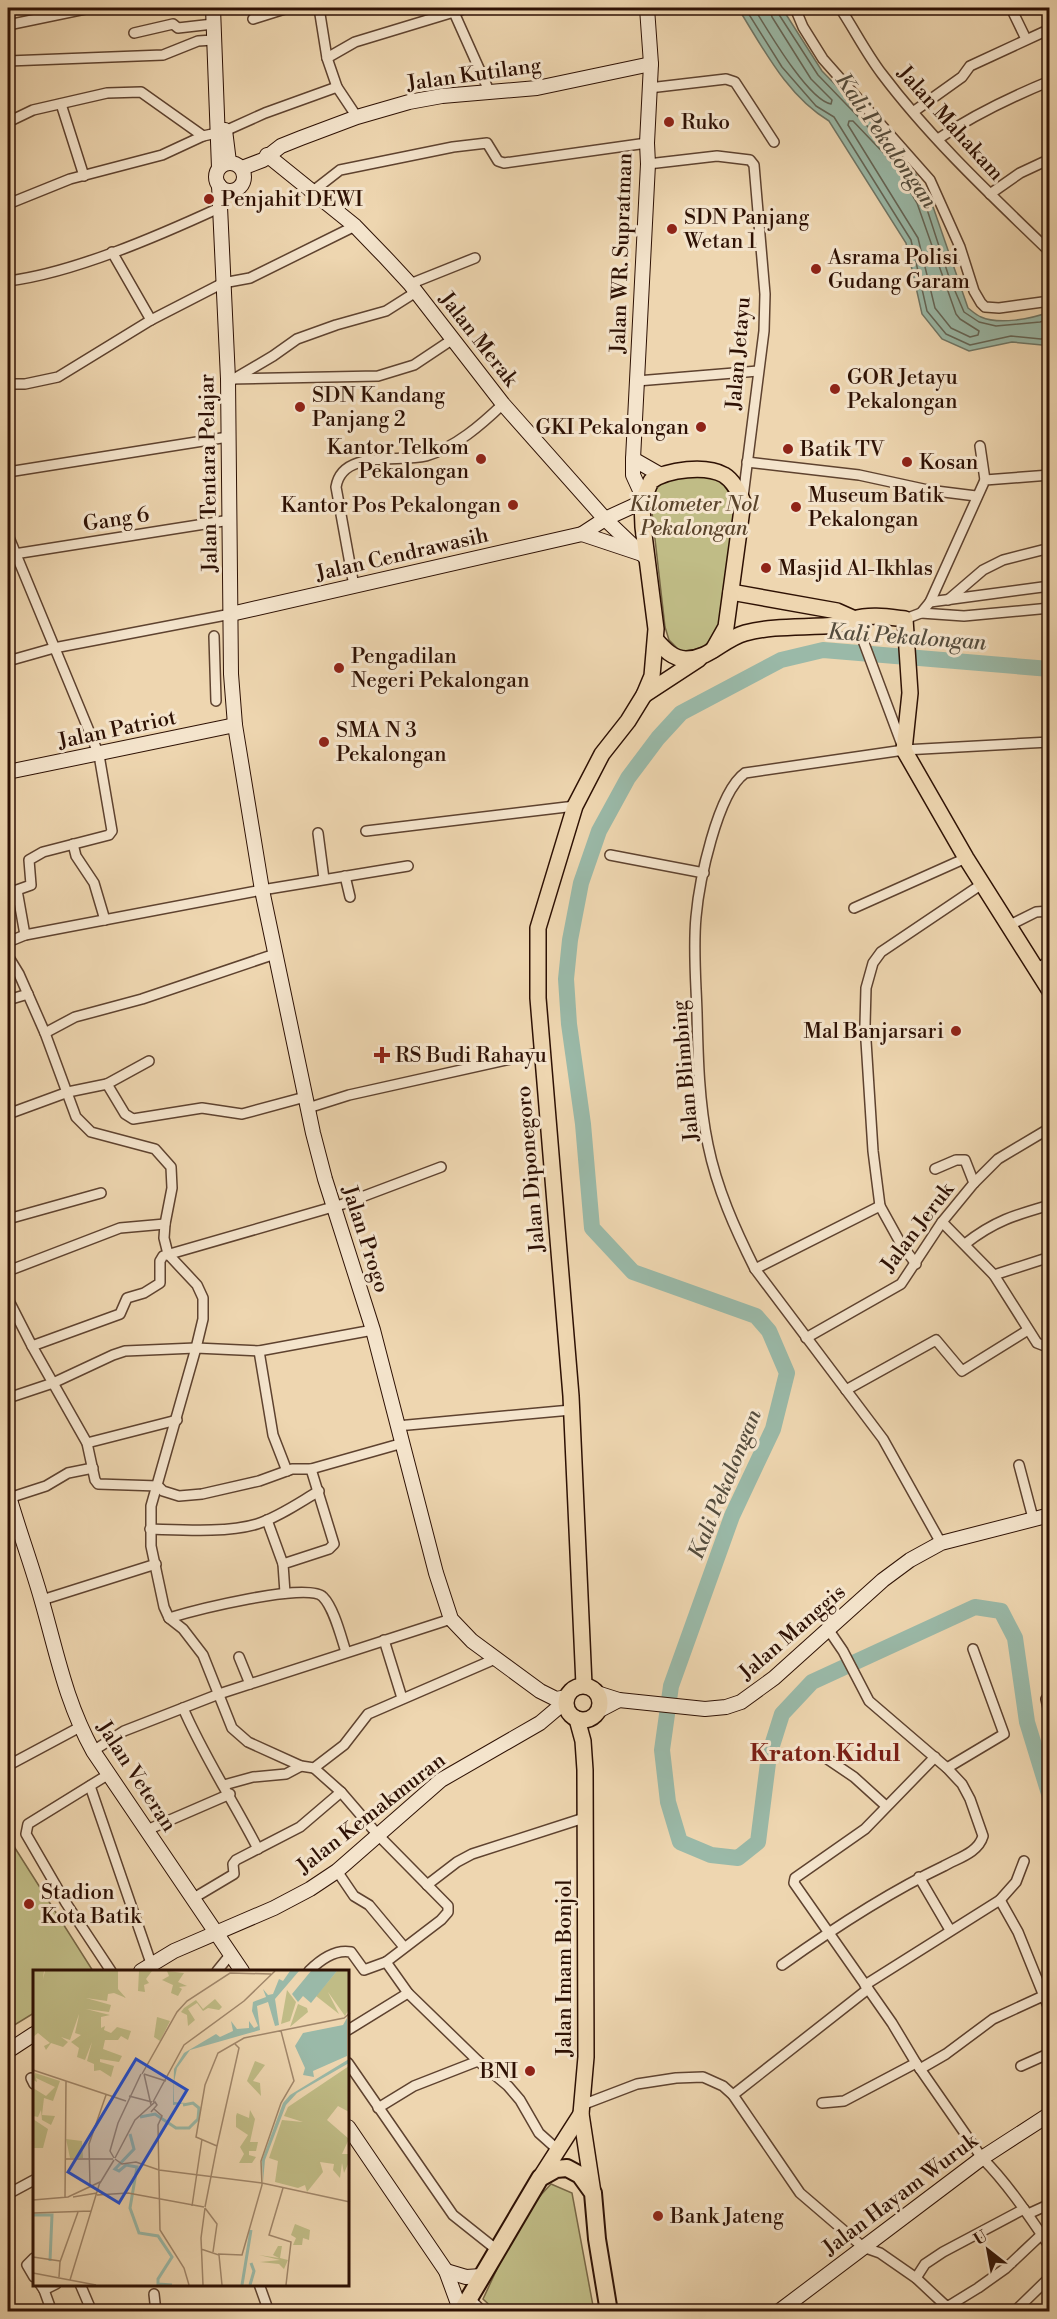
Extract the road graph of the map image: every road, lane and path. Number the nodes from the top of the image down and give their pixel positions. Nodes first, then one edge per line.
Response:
1 (90, 8) edge
2 (213, 8) edge
3 (222, 8) edge
4 (288, 8) edge
5 (319, 8) edge
6 (467, 8) edge
7 (647, 8) edge
8 (795, 8) edge
9 (840, 8) edge
10 (1011, 8) edge
11 (453, 9) edge
12 (253, 19) dead end
13 (213, 24) junction
14 (8, 26) edge
15 (1050, 29) edge
16 (134, 33) dead end
17 (1026, 39) junction
18 (213, 40) junction
19 (327, 58) junction
20 (8, 61) edge
21 (651, 64) junction
22 (1050, 81) edge
23 (219, 86) junction
24 (337, 87) junction
25 (649, 88) junction
26 (490, 93) junction
27 (61, 104) junction
28 (913, 112) junction
29 (357, 117) junction
30 (8, 122) edge
31 (218, 135) junction
32 (938, 139) junction
33 (774, 142) dead end
34 (646, 143) junction
35 (265, 158) junction
36 (1050, 159) edge
37 (648, 164) junction
38 (235, 173) junction
39 (84, 176) junction
40 (219, 185) junction
41 (313, 191) junction
42 (990, 194) junction
43 (8, 204) edge
44 (220, 214) junction
45 (355, 226) junction
46 (112, 252) junction
47 (1050, 252) edge
48 (475, 258) dead end
49 (8, 281) edge
50 (223, 283) junction
51 (413, 288) junction
52 (1050, 301) edge
53 (151, 320) junction
54 (453, 339) junction
55 (758, 371) junction
56 (231, 379) junction
57 (637, 381) junction
58 (8, 384) edge
59 (503, 404) junction
60 (228, 437) junction
61 (981, 446) dead end
62 (633, 459) junction
63 (747, 462) junction
64 (8, 472) edge
65 (662, 475) junction
66 (1050, 475) edge
67 (985, 480) junction
68 (976, 496) junction
69 (642, 499) junction
70 (743, 502) junction
71 (605, 519) junction
72 (230, 520) junction
73 (582, 534) junction
74 (8, 535) edge
75 (1050, 548) edge
76 (11, 554) edge
77 (644, 556) junction
78 (1050, 585) edge
79 (354, 586) junction
80 (731, 592) junction
81 (948, 600) junction
82 (930, 602) junction
83 (1050, 608) edge
84 (921, 613) junction
85 (231, 614) junction
86 (855, 619) junction
87 (904, 625) junction
88 (214, 636) dead end
89 (656, 640) junction
90 (54, 648) junction
91 (708, 653) junction
92 (8, 662) edge
93 (214, 673) junction
94 (231, 674) junction
95 (644, 695) junction
96 (216, 701) dead end
97 (235, 725) junction
98 (1050, 742) edge
99 (904, 750) junction
100 (99, 755) junction
101 (8, 772) edge
102 (575, 807) junction
103 (366, 831) dead end
104 (318, 833) dead end
105 (73, 844) junction
106 (610, 855) dead end
107 (966, 858) junction
108 (408, 866) dead end
109 (704, 873) junction
110 (345, 876) junction
111 (324, 879) junction
112 (982, 884) junction
113 (12, 890) edge
114 (262, 890) junction
115 (350, 897) dead end
116 (854, 908) dead end
117 (1050, 911) edge
118 (105, 920) junction
119 (1008, 926) junction
120 (25, 934) junction
121 (8, 942) edge
122 (276, 954) junction
123 (8, 956) edge
124 (1050, 960) edge
125 (1036, 970) junction
126 (1050, 991) edge
127 (28, 994) junction
128 (8, 1000) edge
129 (45, 1033) junction
130 (542, 1052) junction
131 (148, 1060) dead end
132 (107, 1084) junction
133 (68, 1092) junction
134 (306, 1102) junction
135 (8, 1114) edge
136 (1050, 1128) edge
137 (441, 1167) dead end
138 (935, 1169) dead end
139 (974, 1183) junction
140 (101, 1193) dead end
141 (1050, 1204) edge
142 (880, 1206) junction
143 (334, 1207) junction
144 (8, 1219) edge
145 (942, 1222) junction
146 (165, 1224) junction
147 (965, 1244) junction
148 (168, 1254) junction
149 (1050, 1257) edge
150 (916, 1264) junction
151 (755, 1269) junction
152 (8, 1272) edge
153 (994, 1275) junction
154 (8, 1299) edge
155 (372, 1330) junction
156 (1028, 1330) junction
157 (806, 1338) junction
158 (32, 1346) junction
159 (196, 1348) junction
160 (1050, 1348) edge
161 (259, 1351) junction
162 (52, 1383) junction
163 (846, 1389) junction
164 (8, 1398) edge
165 (571, 1410) junction
166 (177, 1420) junction
167 (397, 1426) junction
168 (87, 1443) junction
169 (403, 1443) junction
170 (1019, 1465) dead end
171 (93, 1468) junction
172 (311, 1469) junction
173 (287, 1471) junction
174 (158, 1486) junction
175 (320, 1491) junction
176 (8, 1495) edge
177 (1050, 1515) edge
178 (1033, 1518) junction
179 (267, 1520) junction
180 (150, 1528) junction
181 (941, 1543) junction
182 (156, 1564) junction
183 (283, 1564) junction
184 (285, 1593) junction
185 (42, 1600) junction
186 (169, 1618) junction
187 (452, 1619) junction
188 (828, 1629) junction
189 (384, 1640) junction
190 (974, 1648) dead end
191 (346, 1652) junction
192 (239, 1657) dead end
193 (495, 1659) junction
194 (250, 1684) junction
195 (591, 1689) junction
196 (1050, 1693) edge
197 (219, 1694) junction
198 (402, 1698) junction
199 (626, 1701) junction
200 (183, 1708) junction
201 (570, 1708) junction
202 (596, 1713) junction
203 (1050, 1717) edge
204 (80, 1727) junction
205 (583, 1741) junction
206 (93, 1751) junction
207 (823, 1756) dead end
208 (935, 1757) junction
209 (9, 1765) dead end
210 (301, 1766) junction
211 (314, 1768) junction
212 (947, 1768) junction
213 (109, 1774) junction
214 (224, 1785) junction
215 (90, 1786) junction
216 (341, 1792) junction
217 (230, 1794) junction
218 (886, 1806) junction
219 (584, 1818) junction
220 (147, 1830) junction
221 (378, 1835) junction
222 (258, 1849) junction
223 (1024, 1861) dead end
224 (338, 1871) junction
225 (919, 1877) junction
226 (427, 1886) junction
227 (192, 1899) junction
228 (1000, 1900) junction
229 (950, 1930) junction
230 (215, 1933) junction
231 (828, 1933) junction
232 (404, 1947) junction
233 (230, 1955) junction
234 (386, 1962) junction
235 (782, 1965) dead end
236 (149, 1969) edge
237 (110, 1970) edge
238 (218, 1970) edge
239 (241, 1970) edge
240 (310, 1970) edge
241 (866, 1987) junction
242 (408, 1993) junction
243 (1043, 1996) junction
244 (1050, 2011) edge
245 (350, 2029) edge
246 (33, 2035) edge
247 (8, 2051) edge
248 (1050, 2053) edge
249 (478, 2061) junction
250 (918, 2066) junction
251 (1022, 2066) dead end
252 (350, 2067) edge
253 (733, 2095) junction
254 (822, 2103) dead end
255 (378, 2108) junction
256 (581, 2110) junction
257 (1050, 2114) edge
258 (350, 2130) edge
259 (558, 2150) junction
260 (982, 2158) junction
261 (540, 2178) junction
262 (33, 2181) edge
263 (593, 2193) junction
264 (8, 2194) edge
265 (1050, 2204) edge
266 (1026, 2212) junction
267 (1041, 2235) junction
268 (863, 2247) junction
269 (1050, 2247) edge
270 (497, 2250) junction
271 (33, 2259) edge
272 (446, 2271) junction
273 (33, 2275) edge
274 (482, 2276) junction
275 (1050, 2277) edge
276 (916, 2278) junction
277 (81, 2286) edge
278 (260, 2286) edge
279 (42, 2287) edge
280 (154, 2294) dead end
281 (465, 2305) edge
282 (950, 2309) edge
283 (52, 2312) edge
284 (92, 2312) edge
285 (156, 2312) edge
286 (269, 2312) edge
287 (483, 2312) edge
288 (609, 2312) edge
289 (778, 2312) edge
290 (1014, 2312) edge

1 - 14 street
2 - 13 street
3 - 23 street
4 - 12 street
5 - 19 street
6 - 11 street
7 - 21 street, Jalan WR. Supratman
8 - 52 street
9 - 28 street, Jalan Mahakam
10 - 17 street
11 - 19 street
11 - 26 street
13 - 16 street
13 - 18 street
15 - 17 street
17 - 28 street
18 - 20 street
18 - 23 street
19 - 24 street
21 - 25 street, Jalan WR. Supratman
21 - 26 street, Jalan Kutilang
22 - 32 street
23 - 31 street, Jalan Tentara Pelajar
24 - 29 street
24 - 31 street
25 - 33 street
25 - 34 street, Jalan WR. Supratman
26 - 29 street, Jalan Kutilang
27 - 30 street
27 - 31 street
27 - 39 street
28 - 32 street, Jalan Mahakam
29 - 35 street, Jalan Kutilang
31 - 38 street, Jalan Tentara Pelajar
31 - 39 street
32 - 42 street, Jalan Mahakam
34 - 37 street, Jalan WR. Supratman
34 - 41 street
35 - 38 street, Jalan Kutilang
35 - 41 street, Jalan Merak
36 - 42 street
37 - 55 street, Jalan Jetayu
37 - 57 street, Jalan WR. Supratman
38 - 40 street
38 - 40 street, Jalan Tentara Pelajar
38 - 44 street, Jalan Tentara Pelajar
39 - 43 street
40 - 44 street, Jalan Tentara Pelajar
41 - 45 street, Jalan Merak
42 - 47 street, Jalan Mahakam
44 - 46 street
44 - 50 street, Jalan Tentara Pelajar
45 - 50 street
45 - 51 street, Jalan Merak
46 - 49 street
46 - 53 street
48 - 51 street
50 - 53 street
50 - 56 street, Jalan Tentara Pelajar
51 - 54 street, Jalan Merak
51 - 56 street
53 - 58 street
54 - 56 street
54 - 59 street, Jalan Merak
55 - 57 street
55 - 63 street, Jalan Jetayu
56 - 60 street, Jalan Tentara Pelajar
57 - 62 street, Jalan WR. Supratman
59 - 71 street, Jalan Merak
59 - 79 street
60 - 64 street
60 - 72 street, Jalan Tentara Pelajar
61 - 67 street
62 - 65 street
62 - 69 street, Jalan WR. Supratman
63 - 68 street
63 - 70 street, Jalan Jetayu
65 - 69 main road
65 - 70 main road
66 - 67 street
67 - 68 street
68 - 82 street
69 - 71 street, Jalan Cendrawasih
69 - 77 main road, Jalan Diponegoro
70 - 80 main road, Jalan Jetayu
71 - 73 street, Jalan Cendrawasih
71 - 77 street, Jalan Merak
72 - 76 street, Gang 6
72 - 85 street, Jalan Tentara Pelajar
73 - 77 street
73 - 79 street, Jalan Cendrawasih
74 - 76 street
75 - 81 street
76 - 90 street
77 - 89 main road, Jalan Diponegoro
78 - 81 street
79 - 85 street, Jalan Cendrawasih
80 - 86 main road
80 - 91 main road, Jalan Jetayu
81 - 82 street
82 - 84 street
83 - 84 street
84 - 87 street
85 - 90 street
85 - 94 street, Jalan Tentara Pelajar
86 - 87 main road
86 - 91 main road
86 - 99 street
87 - 99 main road
88 - 93 street
89 - 91 main road
89 - 95 main road, Jalan Diponegoro
90 - 92 street
90 - 100 street
91 - 95 main road
93 - 94 street
93 - 96 street
94 - 97 street, Jalan Tentara Pelajar
95 - 102 main road, Jalan Diponegoro
97 - 100 street, Jalan Patriot
97 - 114 street, Jalan Progo
98 - 99 street, Jalan Blimbing
99 - 107 main road
99 - 109 street, Jalan Blimbing
100 - 101 street, Jalan Patriot
100 - 105 street
102 - 103 street
102 - 130 main road, Jalan Diponegoro
104 - 111 street
105 - 113 street
105 - 118 street
106 - 109 street
107 - 112 main road
107 - 116 street
108 - 110 street
109 - 151 street, Jalan Blimbing
110 - 111 street
110 - 115 street
111 - 114 street
112 - 119 main road
112 - 142 street
113 - 120 street
114 - 118 street
114 - 122 street, Jalan Progo
117 - 119 street
118 - 120 street
119 - 125 main road
120 - 121 street
122 - 129 street
122 - 134 street, Jalan Progo
123 - 127 street
124 - 125 street
125 - 126 main road
127 - 128 street
127 - 129 street
129 - 133 street
130 - 134 street
130 - 165 main road, Jalan Diponegoro
131 - 132 street
132 - 133 street
132 - 134 street
133 - 135 street
133 - 146 street
134 - 143 street, Jalan Progo
136 - 139 street, Jalan Jeruk
137 - 143 street
138 - 139 street
139 - 145 street, Jalan Jeruk
140 - 144 street
141 - 147 street
142 - 150 street
142 - 151 street
143 - 148 street
143 - 155 street, Jalan Progo
145 - 147 street
145 - 150 street, Jalan Jeruk
146 - 148 street
146 - 152 street
147 - 153 street
148 - 158 street
148 - 159 street
149 - 153 street
150 - 157 street, Jalan Jeruk
151 - 157 street, Jalan Blimbing
153 - 156 street
154 - 158 street
155 - 161 street
155 - 167 street, Jalan Progo
156 - 160 street
156 - 163 street
157 - 163 street, Jalan Blimbing
158 - 162 street
159 - 161 street
159 - 162 street
159 - 166 street
161 - 173 street
162 - 164 street
162 - 168 street
163 - 181 street, Jalan Blimbing
165 - 167 street
165 - 195 main road, Jalan Diponegoro
166 - 168 street
166 - 174 street
167 - 169 street, Jalan Progo
168 - 171 street
169 - 172 street
169 - 187 street, Jalan Progo
170 - 178 street
171 - 174 street
171 - 176 street
172 - 173 street
172 - 175 street
173 - 174 street
174 - 180 street
175 - 179 street
175 - 183 street
176 - 185 street, Jalan Veteran
177 - 178 street, Jalan Manggis
178 - 181 street, Jalan Manggis
179 - 180 street
179 - 183 street
180 - 182 street
181 - 188 street, Jalan Manggis
182 - 185 street
182 - 186 street
183 - 184 street
184 - 186 street
184 - 191 street
185 - 204 street, Jalan Veteran
186 - 197 street
187 - 189 street
187 - 193 street, Jalan Progo
188 - 199 street, Jalan Manggis
188 - 208 street
189 - 191 street
189 - 198 street
190 - 212 street
191 - 194 street
192 - 194 street
193 - 198 street
193 - 201 street, Jalan Progo
194 - 197 street
195 - 199 street, Jalan Manggis
195 - 201 main road
195 - 202 main road
196 - 203 street
197 - 200 street
197 - 210 street
198 - 211 street
199 - 202 street
200 - 206 street
200 - 214 street
201 - 202 main road
201 - 205 main road
201 - 221 street, Jalan Kemakmuran
202 - 205 main road
204 - 206 street, Jalan Veteran
204 - 209 street
205 - 219 main road, Jalan Imam Bonjol
206 - 213 street, Jalan Veteran
207 - 218 street
208 - 212 street
208 - 218 street
210 - 211 street
210 - 214 street
211 - 216 street
212 - 225 street
213 - 215 street
213 - 220 street, Jalan Veteran
214 - 217 street
215 - 236 street
215 - 237 street
216 - 221 street
216 - 222 street
217 - 220 street
217 - 222 street
218 - 231 street
219 - 226 street
219 - 256 main road, Jalan Imam Bonjol
220 - 227 street, Jalan Veteran
221 - 224 street, Jalan Kemakmuran
221 - 226 street
222 - 227 street
223 - 228 street
224 - 230 street, Jalan Kemakmuran
224 - 232 street
225 - 229 street
225 - 231 street
226 - 232 street
227 - 230 street, Jalan Veteran
228 - 229 street
228 - 243 street
229 - 241 street
230 - 233 street, Jalan Veteran
230 - 236 street, Jalan Kemakmuran
231 - 235 street
231 - 241 street
232 - 234 street
233 - 238 street
233 - 239 street, Jalan Veteran
234 - 240 street
234 - 242 street
241 - 250 street
241 - 253 street
242 - 245 street
242 - 249 street
243 - 244 street
243 - 250 street
246 - 247 street
248 - 251 street
249 - 255 street
249 - 259 street
250 - 254 street
250 - 260 street
252 - 255 street
253 - 256 street
253 - 268 street
255 - 270 street
256 - 259 main road
256 - 263 main road, Jalan Imam Bonjol
257 - 260 street, Jalan Hayam Wuruk
258 - 272 street
259 - 261 main road
260 - 266 street
260 - 268 street, Jalan Hayam Wuruk
261 - 263 highway
261 - 270 highway
262 - 264 street
263 - 288 highway
265 - 266 street
266 - 267 street
266 - 276 street
267 - 269 street
267 - 282 street
268 - 276 street
268 - 289 street, Jalan Hayam Wuruk
270 - 274 highway
271 - 273 street
272 - 274 street
272 - 281 street
274 - 281 highway
275 - 290 street
276 - 282 street
277 - 284 street
278 - 286 street
279 - 283 street
280 - 285 street
281 - 287 street

